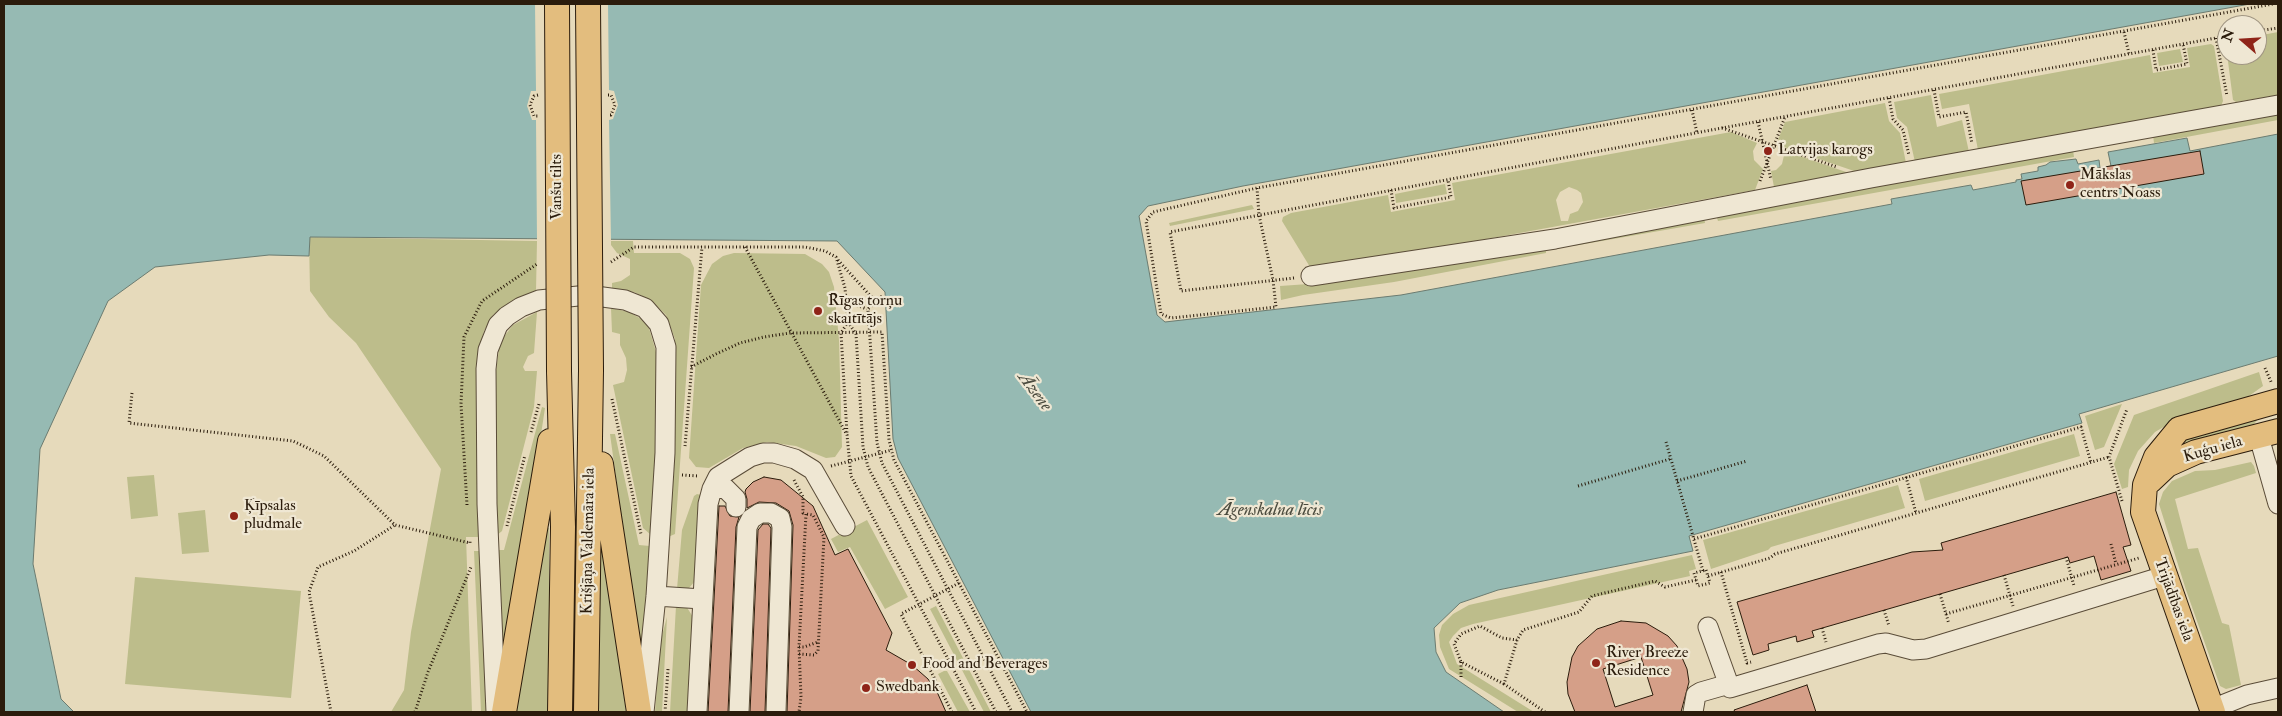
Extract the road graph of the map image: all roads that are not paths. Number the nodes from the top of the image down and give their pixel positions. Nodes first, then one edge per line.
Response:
1 (557, 4) edge
2 (588, 4) edge
3 (2278, 105) edge
4 (1311, 276) road end
5 (591, 370) joint
6 (559, 380) junction
7 (2275, 391) edge
8 (601, 395) junction
9 (2278, 410) edge
10 (2278, 420) edge
11 (2269, 434) edge
12 (715, 483) junction
13 (2145, 485) junction
14 (2278, 504) edge
15 (736, 507) dead end
16 (845, 526) dead end
17 (2164, 576) junction
18 (656, 596) junction
19 (702, 599) junction
20 (1708, 627) dead end
21 (1729, 684) junction
22 (2278, 688) edge
23 (2213, 711) edge
24 (496, 712) edge
25 (504, 712) edge
26 (560, 712) edge
27 (586, 712) edge
28 (638, 712) edge
29 (644, 712) edge
30 (696, 712) edge
31 (739, 712) edge
32 (776, 712) edge
33 (1693, 712) edge

1 - 6 main road, Vanšu tilts, bridge
2 - 5 main road, Vanšu tilts, bridge
3 - 4 street
5 - 8 main road, Krišjāņa Valdemāra iela
6 - 25 main road
6 - 26 main road, Krišjāņa Valdemāra iela
7 - 13 main road, Kuģu iela
8 - 27 main road, Krišjāņa Valdemāra iela
8 - 28 main road
9 - 10 main road
11 - 13 main road, Kuģu iela
11 - 14 street
12 - 15 street
12 - 16 street
12 - 19 street
13 - 17 main road, Trijādības iela
17 - 21 street
17 - 23 main road, Trijādības iela
18 - 19 street
18 - 24 street
18 - 29 street
19 - 30 street
20 - 21 street
21 - 33 street
22 - 23 street
31 - 32 street

